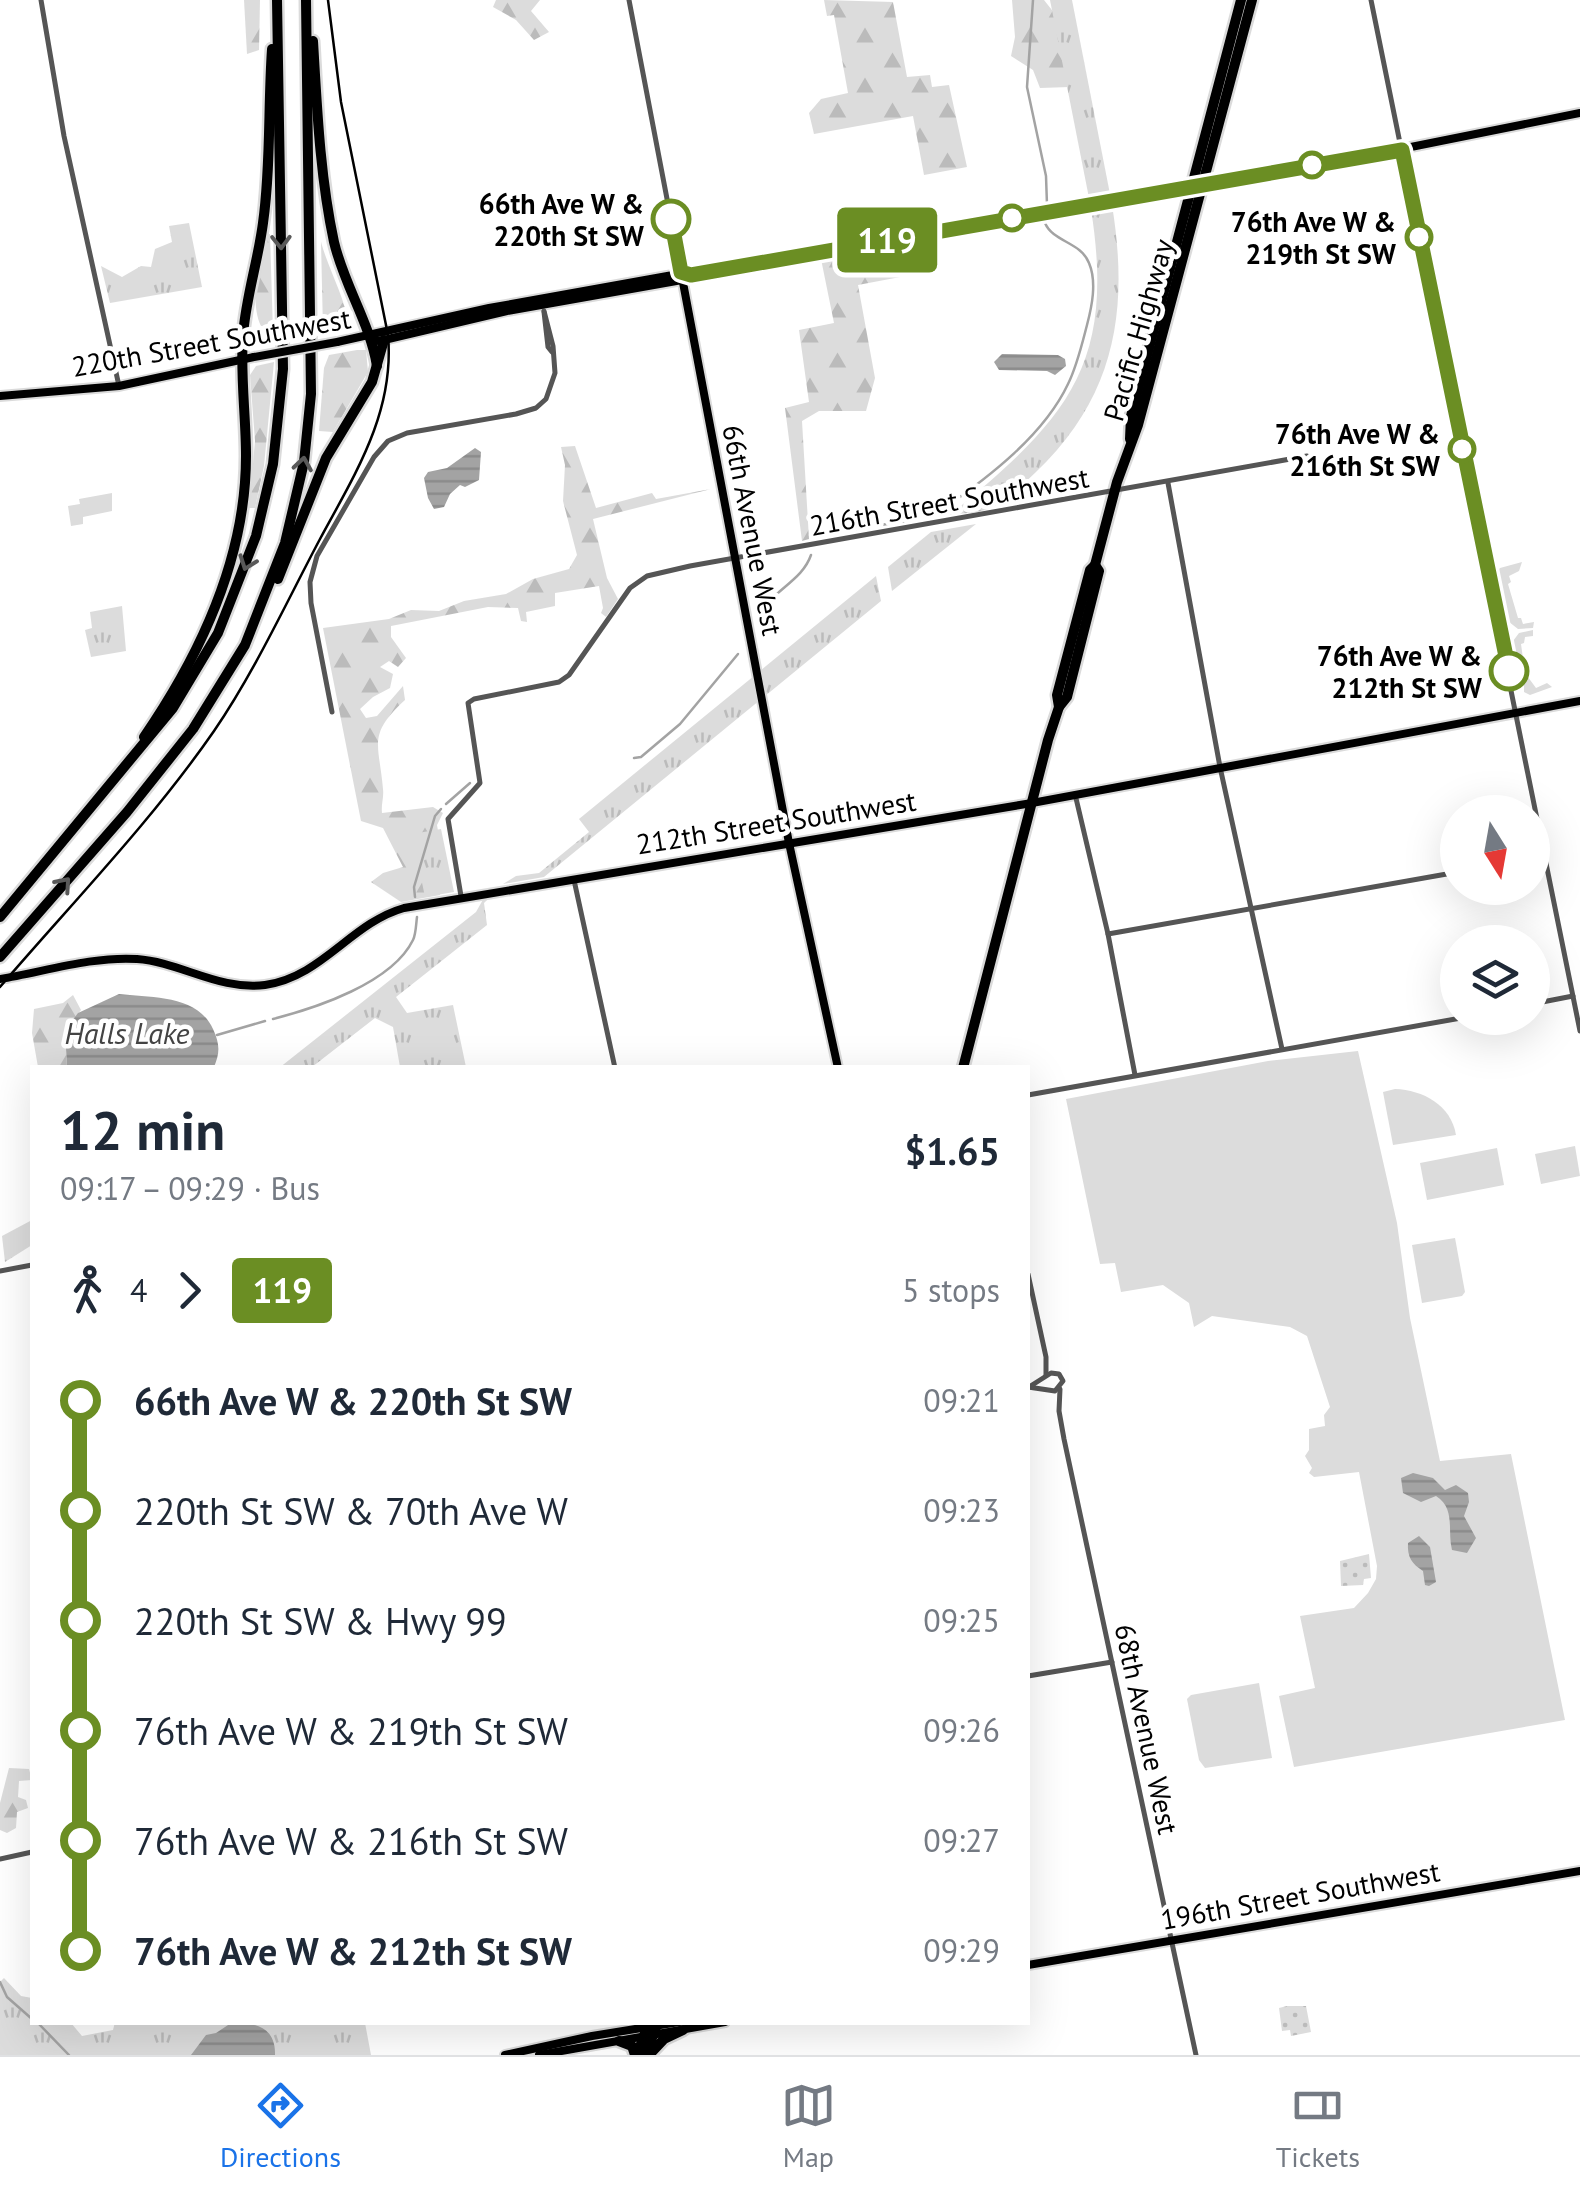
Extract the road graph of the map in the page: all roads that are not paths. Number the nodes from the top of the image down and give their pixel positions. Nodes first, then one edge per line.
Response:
1 (41, 0) edge
2 (276, 0) edge
3 (308, 0) edge
4 (629, 0) edge
5 (1241, 0) edge
6 (1252, 0) edge
7 (1371, 0) edge
8 (1237, 15) junction
9 (1236, 56) junction
10 (1580, 113) edge
11 (1402, 150) junction
12 (1197, 186) junction
13 (685, 276) junction
14 (543, 305) junction
15 (370, 336) junction
16 (384, 340) junction
17 (248, 358) junction
18 (376, 366) junction
19 (119, 386) junction
20 (0, 396) edge
21 (1306, 456) dead end
22 (1168, 483) junction
23 (1114, 492) junction
24 (735, 558) junction
25 (1095, 565) junction
26 (268, 591) junction
27 (1074, 629) junction
28 (1078, 652) junction
29 (1580, 701) edge
30 (1060, 706) junction
31 (332, 712) dead end
32 (1518, 713) junction
33 (1220, 767) junction
34 (106, 791) junction
35 (1075, 794) junction
36 (1533, 795) edge
37 (1032, 803) junction
38 (789, 843) junction
39 (1440, 875) edge
40 (574, 878) junction
41 (1550, 885) edge
42 (461, 896) junction
43 (1252, 908) junction
44 (0, 917) edge
45 (1108, 934) junction
46 (0, 957) edge
47 (0, 979) edge
48 (1573, 996) junction
49 (1550, 1000) edge
50 (1440, 1022) edge
51 (1580, 1031) edge
52 (1282, 1048) junction
53 (614, 1065) edge
54 (837, 1065) edge
55 (964, 1065) edge
56 (1135, 1075) junction
57 (1030, 1094) edge
58 (30, 1265) edge
59 (0, 1271) edge
60 (1030, 1283) edge
61 (1046, 1357) junction
62 (1056, 1373) junction
63 (1046, 1376) junction
64 (1030, 1386) edge
65 (1030, 1387) edge
66 (1060, 1388) junction
67 (1049, 1390) junction
68 (1059, 1411) junction
69 (1112, 1662) junction
70 (1030, 1676) edge
71 (30, 1852) edge
72 (0, 1858) edge
73 (1580, 1871) edge
74 (1172, 1940) junction
75 (1030, 1965) edge
76 (681, 2026) edge
77 (651, 2028) edge
78 (619, 2041) junction
79 (559, 2043) junction
80 (550, 2052) junction
81 (508, 2055) edge
82 (539, 2055) edge
83 (636, 2055) edge
84 (647, 2055) edge
85 (1196, 2055) edge

1 - 19 street
2 - 17 highway
2 -> 34 highway
3 - 15 highway
26 -> 3 highway
4 - 13 street, 66th Avenue West
5 - 8 highway, Pacific Highway
6 - 9 highway, Pacific Highway
7 - 11 street
8 - 9 main road
8 - 12 highway, Pacific Highway
9 - 12 highway, Pacific Highway
10 - 11 main road, 220th Street Southwest
11 - 12 main road, 220th Street Southwest
11 - 32 street
12 - 13 main road, 220th Street Southwest
12 - 23 highway, Pacific Highway
13 - 14 main road, 220th Street Southwest
13 - 24 main road, 66th Avenue West
14 - 15 main road, 220th Street Southwest
14 - 16 main road, 220th Street Southwest
14 - 31 street
15 - 16 main road, 220th Street Southwest
15 - 17 main road, 220th Street Southwest, bridge
15 - 18 highway
16 - 18 highway
17 - 19 main road, 220th Street Southwest
17 - 34 highway
18 - 26 highway
19 - 20 main road, 220th Street Southwest
21 - 22 street, 216th Street Southwest
22 - 23 street, 216th Street Southwest
22 - 33 street
23 - 24 street, 216th Street Southwest
23 - 25 highway, Pacific Highway
24 - 38 main road, 66th Avenue West
24 - 42 street, 216th Street Southwest
25 - 27 highway, Pacific Highway
25 - 28 highway, Pacific Highway
46 -> 26 highway
27 - 28 main road
27 - 30 highway, Pacific Highway
28 - 30 highway, Pacific Highway
29 - 32 main road, 212th Street Southwest
30 - 37 highway, Pacific Highway
32 - 33 main road, 212th Street Southwest
32 - 36 street
33 - 35 main road, 212th Street Southwest
33 - 43 street
34 - 44 highway
35 - 37 main road, 212th Street Southwest
35 - 45 street
37 - 38 main road, 212th Street Southwest
37 - 55 highway, Pacific Highway
38 - 40 main road, 212th Street Southwest
38 - 54 main road, 66th Avenue West
39 - 43 street
40 - 42 main road, 212th Street Southwest
40 - 53 street
41 - 48 street
42 - 47 main road, 212th Street Southwest
43 - 45 street
43 - 52 street
45 - 56 street
48 - 49 street
48 - 51 street
50 - 52 street
52 - 56 street
56 - 57 street
58 - 59 street
60 - 61 street
61 - 62 street
61 - 63 street
62 - 63 street
62 - 66 street, 68th Avenue West
63 - 64 street
63 - 67 street, 68th Avenue West
65 - 67 street
66 - 67 street
66 - 68 street, 68th Avenue West
67 - 68 street, 68th Avenue West
68 - 69 street, 68th Avenue West
69 - 70 street
69 - 74 street, 68th Avenue West
71 - 72 street
73 - 74 main road, 196th Street Southwest
74 - 75 main road, 196th Street Southwest
74 - 85 street, 68th Avenue West
76 - 77 main road
76 - 84 highway
77 - 78 main road
77 - 79 main road
77 - 83 highway
77 - 84 highway
78 - 80 main road
78 - 83 highway
79 - 80 main road
79 - 81 main road
80 - 82 main road

